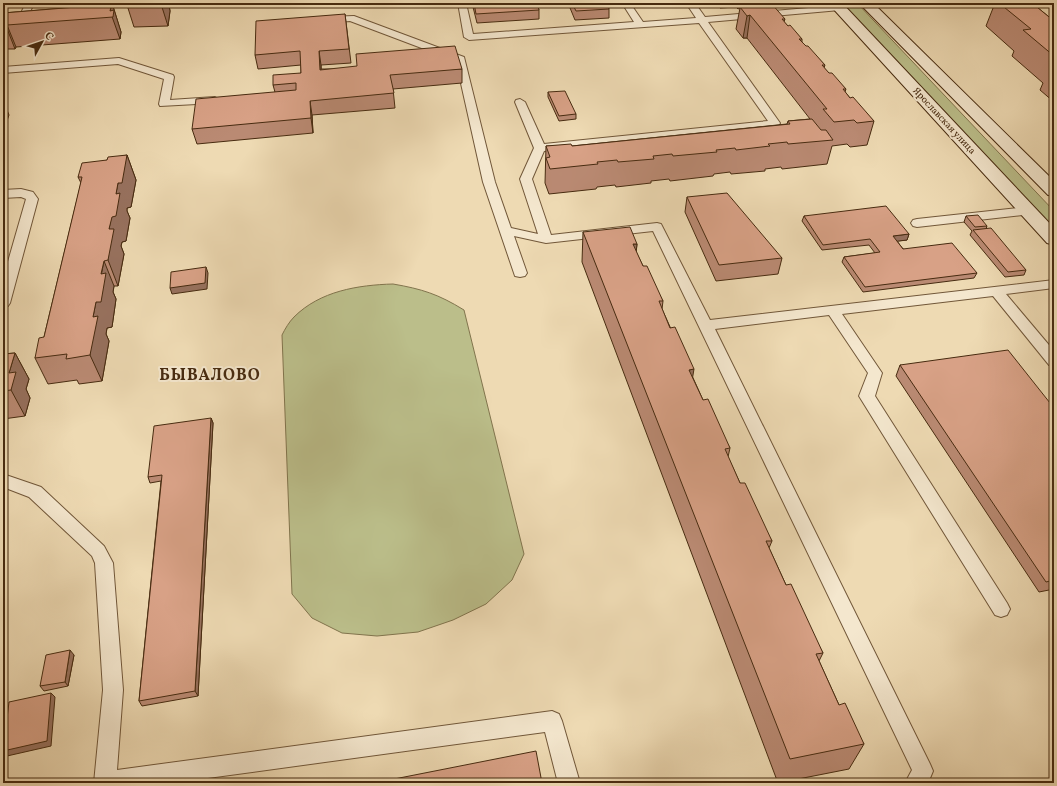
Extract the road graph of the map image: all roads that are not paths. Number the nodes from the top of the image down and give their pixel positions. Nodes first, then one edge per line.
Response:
1 (30, 3) edge
2 (462, 3) edge
3 (626, 3) edge
4 (690, 3) edge
5 (866, 3) edge
6 (837, 5) edge
7 (702, 20) junction
8 (312, 22) edge
9 (3, 23) edge
10 (640, 24) junction
11 (3, 70) edge
12 (228, 98) edge
13 (520, 102) dead end
14 (540, 148) junction
15 (1051, 184) edge
16 (3, 194) edge
17 (1028, 211) junction
18 (916, 223) dead end
19 (506, 231) junction
20 (546, 239) junction
21 (1054, 239) edge
22 (520, 274) dead end
23 (1054, 284) edge
24 (997, 292) junction
25 (3, 303) edge
26 (833, 311) junction
27 (706, 325) junction
28 (1054, 361) edge
29 (3, 480) edge
30 (1001, 609) dead end
31 (105, 783) edge
32 (569, 783) edge
33 (916, 783) edge

1 - 9 lane
2 - 10 lane
3 - 10 lane
4 - 7 lane
5 - 15 main road
6 - 7 lane
6 - 17 main road, Ярославская улица
7 - 10 lane
7 - 14 lane
8 - 19 lane
11 - 12 lane
13 - 14 lane
14 - 20 lane
16 - 25 lane
17 - 18 lane
17 - 21 main road, Ярославская улица
19 - 20 lane
19 - 22 lane
20 - 27 lane
23 - 24 lane
24 - 26 lane
24 - 28 lane
26 - 27 lane
26 - 30 lane
27 - 33 lane
29 - 31 lane
31 - 32 lane

